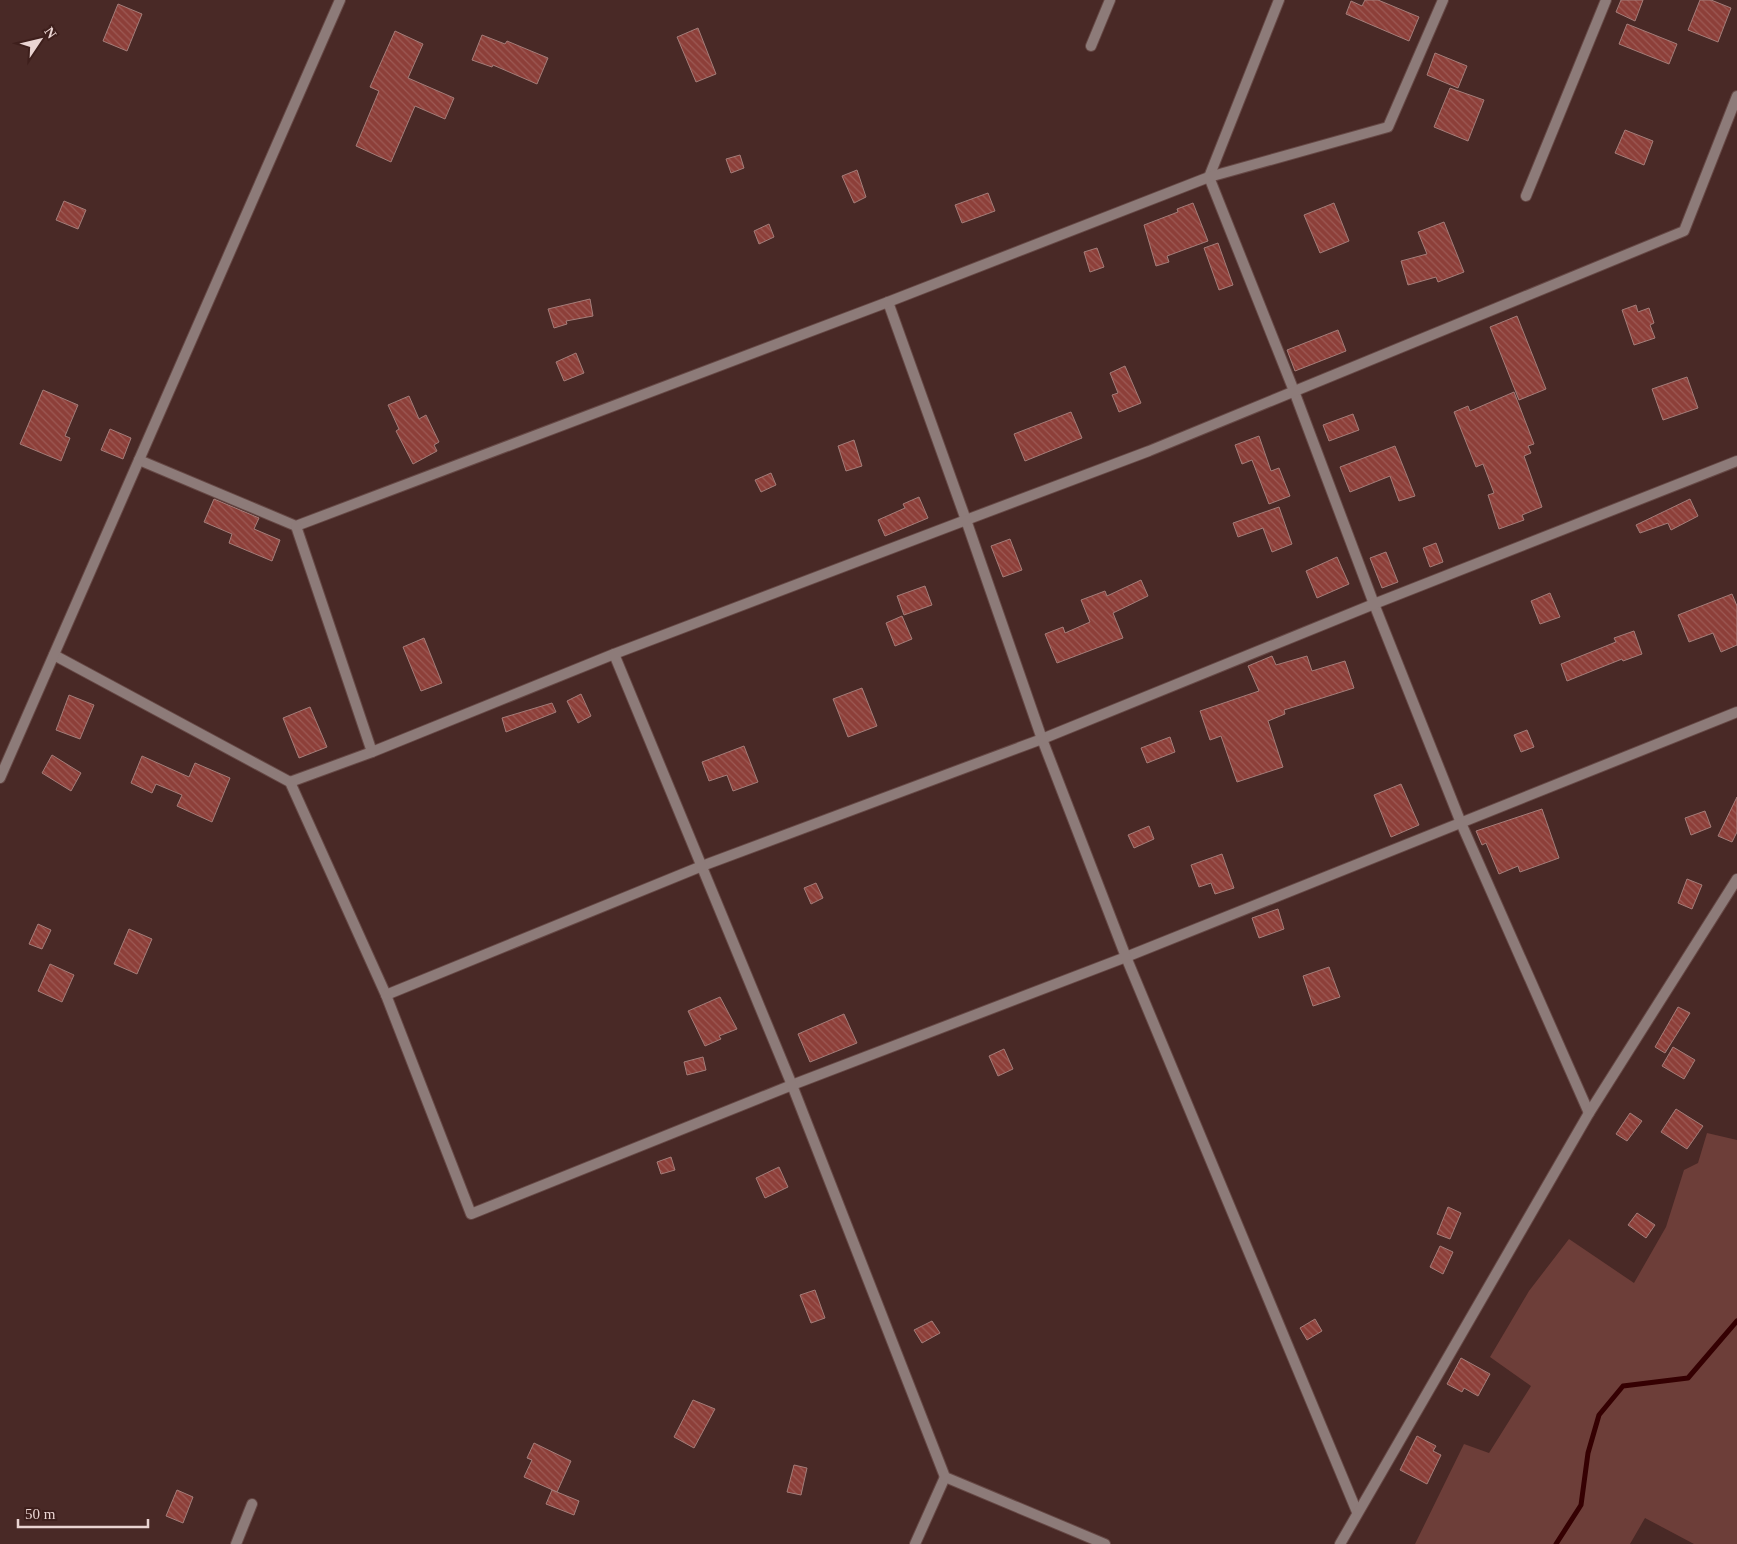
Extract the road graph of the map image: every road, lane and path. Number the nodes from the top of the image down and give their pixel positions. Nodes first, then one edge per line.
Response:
1 (340, 0) edge
2 (1110, 0) edge
3 (1279, 0) edge
4 (1443, 0) edge
5 (1606, 0) edge
6 (1090, 46) dead end
7 (1737, 96) edge
8 (1209, 177) junction
9 (1526, 196) dead end
10 (888, 302) junction
11 (1294, 391) junction
12 (139, 460) junction
13 (1737, 461) edge
14 (966, 520) junction
15 (296, 526) junction
16 (1374, 604) junction
17 (614, 654) junction
18 (54, 655) junction
19 (1737, 712) edge
20 (1042, 739) junction
21 (372, 752) junction
22 (0, 778) edge
23 (290, 782) junction
24 (1461, 822) junction
25 (702, 866) junction
26 (1737, 879) edge
27 (1126, 957) junction
28 (386, 995) junction
29 (792, 1085) junction
30 (1589, 1113) junction
31 (945, 1476) junction
32 (252, 1504) dead end
33 (1357, 1512) junction
34 (1090, 1541) edge
35 (236, 1544) edge
36 (915, 1544) edge
37 (1105, 1544) edge
38 (1340, 1544) edge

1 - 12 street
2 - 6 street
3 - 8 street
4 - 8 street
5 - 9 street
7 - 11 street
8 - 10 street
8 - 11 street
10 - 14 street
10 - 15 street
11 - 14 street
11 - 16 street
12 - 15 street
12 - 18 street
13 - 16 street
14 - 17 street
14 - 20 street
15 - 21 street
16 - 20 street
16 - 24 street
17 - 21 street
17 - 25 street
18 - 22 street
18 - 23 street
19 - 24 street
20 - 25 street
20 - 27 street
21 - 23 street
23 - 28 street
24 - 27 street
24 - 30 street
25 - 28 street
25 - 29 street
26 - 30 street
27 - 29 street
27 - 33 street
28 - 29 street
29 - 31 street
30 - 33 street
31 - 34 street
31 - 36 street
32 - 35 street
33 - 38 street
34 - 37 street

